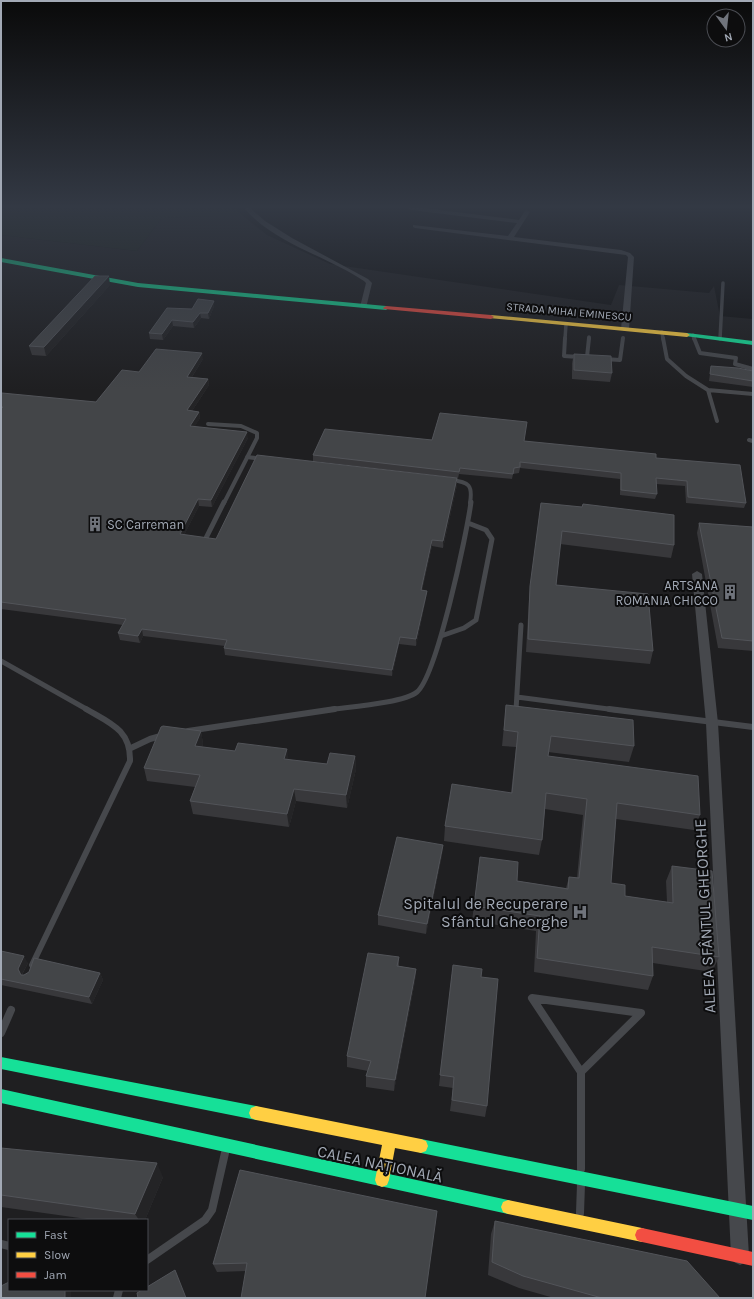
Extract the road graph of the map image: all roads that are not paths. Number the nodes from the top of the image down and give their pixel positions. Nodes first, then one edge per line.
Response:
1 (48, 269) edge
2 (344, 269) edge
3 (630, 269) edge
4 (723, 283) dead end
5 (364, 306) junction
6 (566, 324) junction
7 (662, 332) junction
8 (624, 333) junction
9 (692, 335) junction
10 (589, 337) dead end
11 (720, 339) junction
12 (753, 343) edge
13 (587, 357) junction
14 (594, 358) edge
15 (600, 358) edge
16 (753, 369) edge
17 (708, 390) junction
18 (753, 394) edge
19 (717, 421) dead end
20 (208, 424) dead end
21 (247, 457) junction
22 (267, 460) edge
23 (442, 479) edge
24 (468, 523) junction
25 (206, 538) edge
26 (697, 574) dead end
27 (521, 625) dead end
28 (441, 636) junction
29 (1, 661) edge
30 (517, 697) junction
31 (516, 716) edge
32 (712, 723) junction
33 (753, 727) edge
34 (183, 732) edge
35 (167, 734) edge
36 (131, 748) junction
37 (30, 969) edge
38 (12, 1010) dead end
39 (1, 1034) edge
40 (1, 1062) edge
41 (581, 1072) junction
42 (1, 1096) edge
43 (390, 1140) junction
44 (227, 1146) junction
45 (581, 1177) junction
46 (382, 1180) junction
47 (738, 1210) junction
48 (753, 1213) edge
49 (580, 1222) junction
50 (746, 1258) edge
51 (148, 1259) edge

1 - 5 street, STRADA MIHAI EMINESCU
2 - 5 street
3 - 8 street
4 - 11 lane
5 - 6 street, STRADA MIHAI EMINESCU
6 - 8 street, STRADA MIHAI EMINESCU
6 - 13 lane
7 - 8 street, STRADA MIHAI EMINESCU
7 - 9 street, STRADA MIHAI EMINESCU
7 - 17 lane
8 - 15 lane
9 - 11 street, STRADA MIHAI EMINESCU
9 - 16 lane
10 - 13 lane
11 - 12 street, STRADA MIHAI EMINESCU
13 - 14 lane
17 - 18 lane
17 - 19 lane
20 - 21 lane
21 - 22 lane
21 - 25 lane
23 - 24 lane
24 - 28 lane
24 - 28 lane
26 - 32 street, ALEEA SFÂNTUL GHEORGHE
27 - 30 lane
28 - 34 lane
29 - 36 lane
30 - 31 lane
30 - 32 lane
32 - 33 lane
32 - 47 street, ALEEA SFÂNTUL GHEORGHE
35 - 36 lane
36 - 37 lane
38 - 39 lane
40 - 43 street, CALEA NAȚIONALĂ
41 - 41 lane
41 - 45 lane
42 - 44 street, CALEA NAȚIONALĂ
43 - 45 street, CALEA NAȚIONALĂ
43 - 46 street
44 - 46 street, CALEA NAȚIONALĂ
44 - 51 lane
45 - 47 street, CALEA NAȚIONALĂ
45 - 49 lane
46 - 49 street, CALEA NAȚIONALĂ
47 - 48 street, CALEA NAȚIONALĂ
47 - 50 street, ALEEA SFÂNTUL GHEORGHE
49 - 50 street, CALEA NAȚIONALĂ

